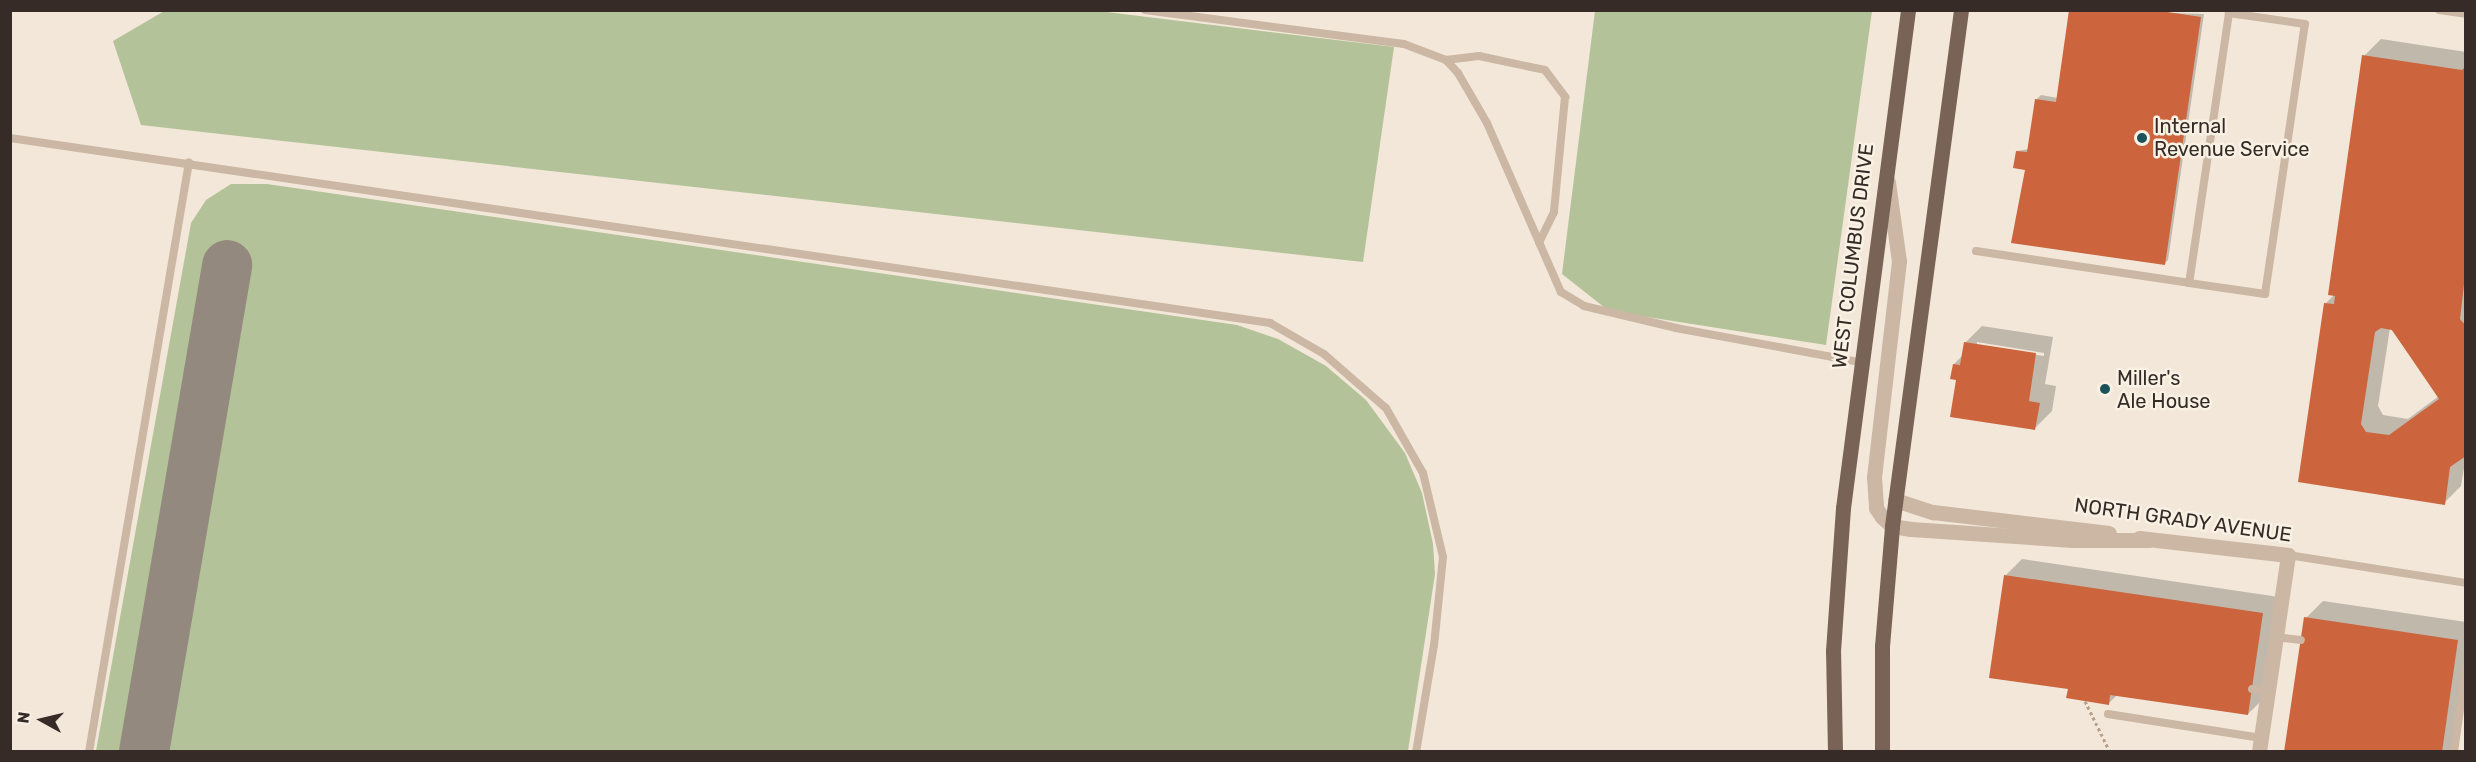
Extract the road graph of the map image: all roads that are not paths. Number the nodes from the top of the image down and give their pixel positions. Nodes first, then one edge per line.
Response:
1 (1145, 10) edge
2 (1908, 10) edge
3 (1961, 10) edge
4 (2439, 10) edge
5 (2466, 14) edge
6 (1446, 60) junction
7 (10, 138) edge
8 (189, 162) junction
9 (1885, 164) junction
10 (1539, 243) junction
11 (1976, 251) dead end
12 (2189, 283) junction
13 (1860, 362) junction
14 (1895, 500) junction
15 (1892, 526) junction
16 (2149, 540) junction
17 (2288, 555) junction
18 (2466, 583) edge
19 (2276, 637) junction
20 (2301, 640) dead end
21 (2466, 668) edge
22 (2108, 714) dead end
23 (2260, 745) edge
24 (89, 752) edge
25 (1416, 752) edge
26 (1835, 752) edge
27 (1881, 752) edge
28 (2454, 752) edge

1 - 6 lane
2 - 9 main road, WEST COLUMBUS DRIVE
3 - 14 main road
4 - 5 lane
6 - 10 lane
6 - 10 lane
7 - 8 lane
8 - 24 lane
8 - 25 lane
9 - 13 main road, WEST COLUMBUS DRIVE
9 - 15 street
10 - 13 lane
11 - 12 lane
12 - 12 lane
13 - 26 main road, WEST COLUMBUS DRIVE
14 - 15 main road
14 - 16 street, NORTH GRADY AVENUE
15 - 16 street
15 - 27 main road
16 - 17 street, NORTH GRADY AVENUE
17 - 18 lane, NORTH GRADY AVENUE
17 - 19 street
19 - 20 lane
19 - 23 street
21 - 28 lane
22 - 23 lane

